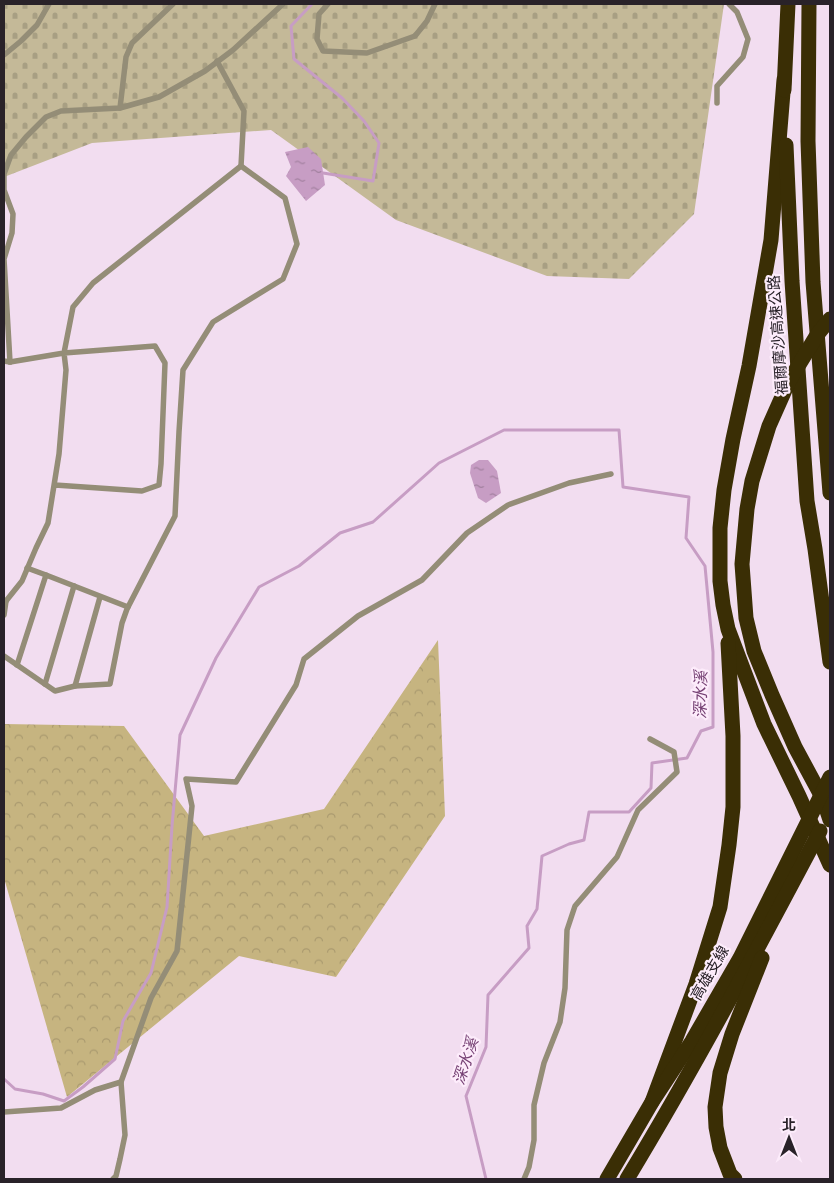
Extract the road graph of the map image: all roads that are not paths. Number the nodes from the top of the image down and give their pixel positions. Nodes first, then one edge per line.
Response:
1 (49, 4) edge
2 (173, 4) edge
3 (283, 4) edge
4 (328, 4) edge
5 (435, 4) edge
6 (729, 4) edge
7 (788, 4) edge
8 (810, 4) edge
9 (168, 6) edge
10 (4, 55) edge
11 (217, 62) junction
12 (784, 80) junction
13 (717, 103) dead end
14 (120, 108) junction
15 (241, 166) junction
16 (830, 319) edge
17 (64, 353) junction
18 (7, 361) edge
19 (828, 462) edge
20 (611, 474) dead end
21 (55, 485) junction
22 (830, 493) edge
23 (27, 568) junction
24 (46, 576) junction
25 (74, 586) junction
26 (100, 596) junction
27 (5, 602) edge
28 (128, 607) junction
29 (4, 615) edge
30 (728, 629) junction
31 (4, 656) edge
32 (830, 662) edge
33 (17, 665) junction
34 (45, 684) junction
35 (75, 686) junction
36 (650, 739) dead end
37 (830, 777) edge
38 (830, 812) edge
39 (830, 820) edge
40 (830, 865) edge
41 (791, 886) junction
42 (121, 1082) junction
43 (652, 1102) junction
44 (4, 1112) edge
45 (114, 1179) edge
46 (524, 1179) edge
47 (607, 1179) edge
48 (628, 1179) edge
49 (736, 1179) edge

1 - 10 lane
2 - 9 lane
3 - 11 lane
4 - 5 lane
6 - 13 lane
7 - 12 highway, 福爾摩沙高速公路
8 - 19 highway
9 - 14 lane
11 - 14 lane
11 - 15 lane
12 - 30 highway
12 - 32 highway, 福爾摩沙高速公路
14 - 18 lane
15 - 17 lane
15 - 28 lane
16 - 39 highway
17 - 18 lane
17 - 21 lane
17 - 21 lane
19 - 22 highway
20 - 42 lane
21 - 23 lane
23 - 24 lane
23 - 27 lane
24 - 25 lane
24 - 33 lane
25 - 26 lane
25 - 34 lane
26 - 28 lane
26 - 35 lane
27 - 29 lane
28 - 35 lane
30 - 40 highway
30 - 43 highway
31 - 33 lane
33 - 34 lane
34 - 35 lane
36 - 46 lane
37 - 43 highway, 高雄支線
38 - 41 highway, 高雄支線
41 - 48 highway, 高雄支線
41 - 49 highway
42 - 44 lane
42 - 45 lane
43 - 47 highway, 高雄支線

